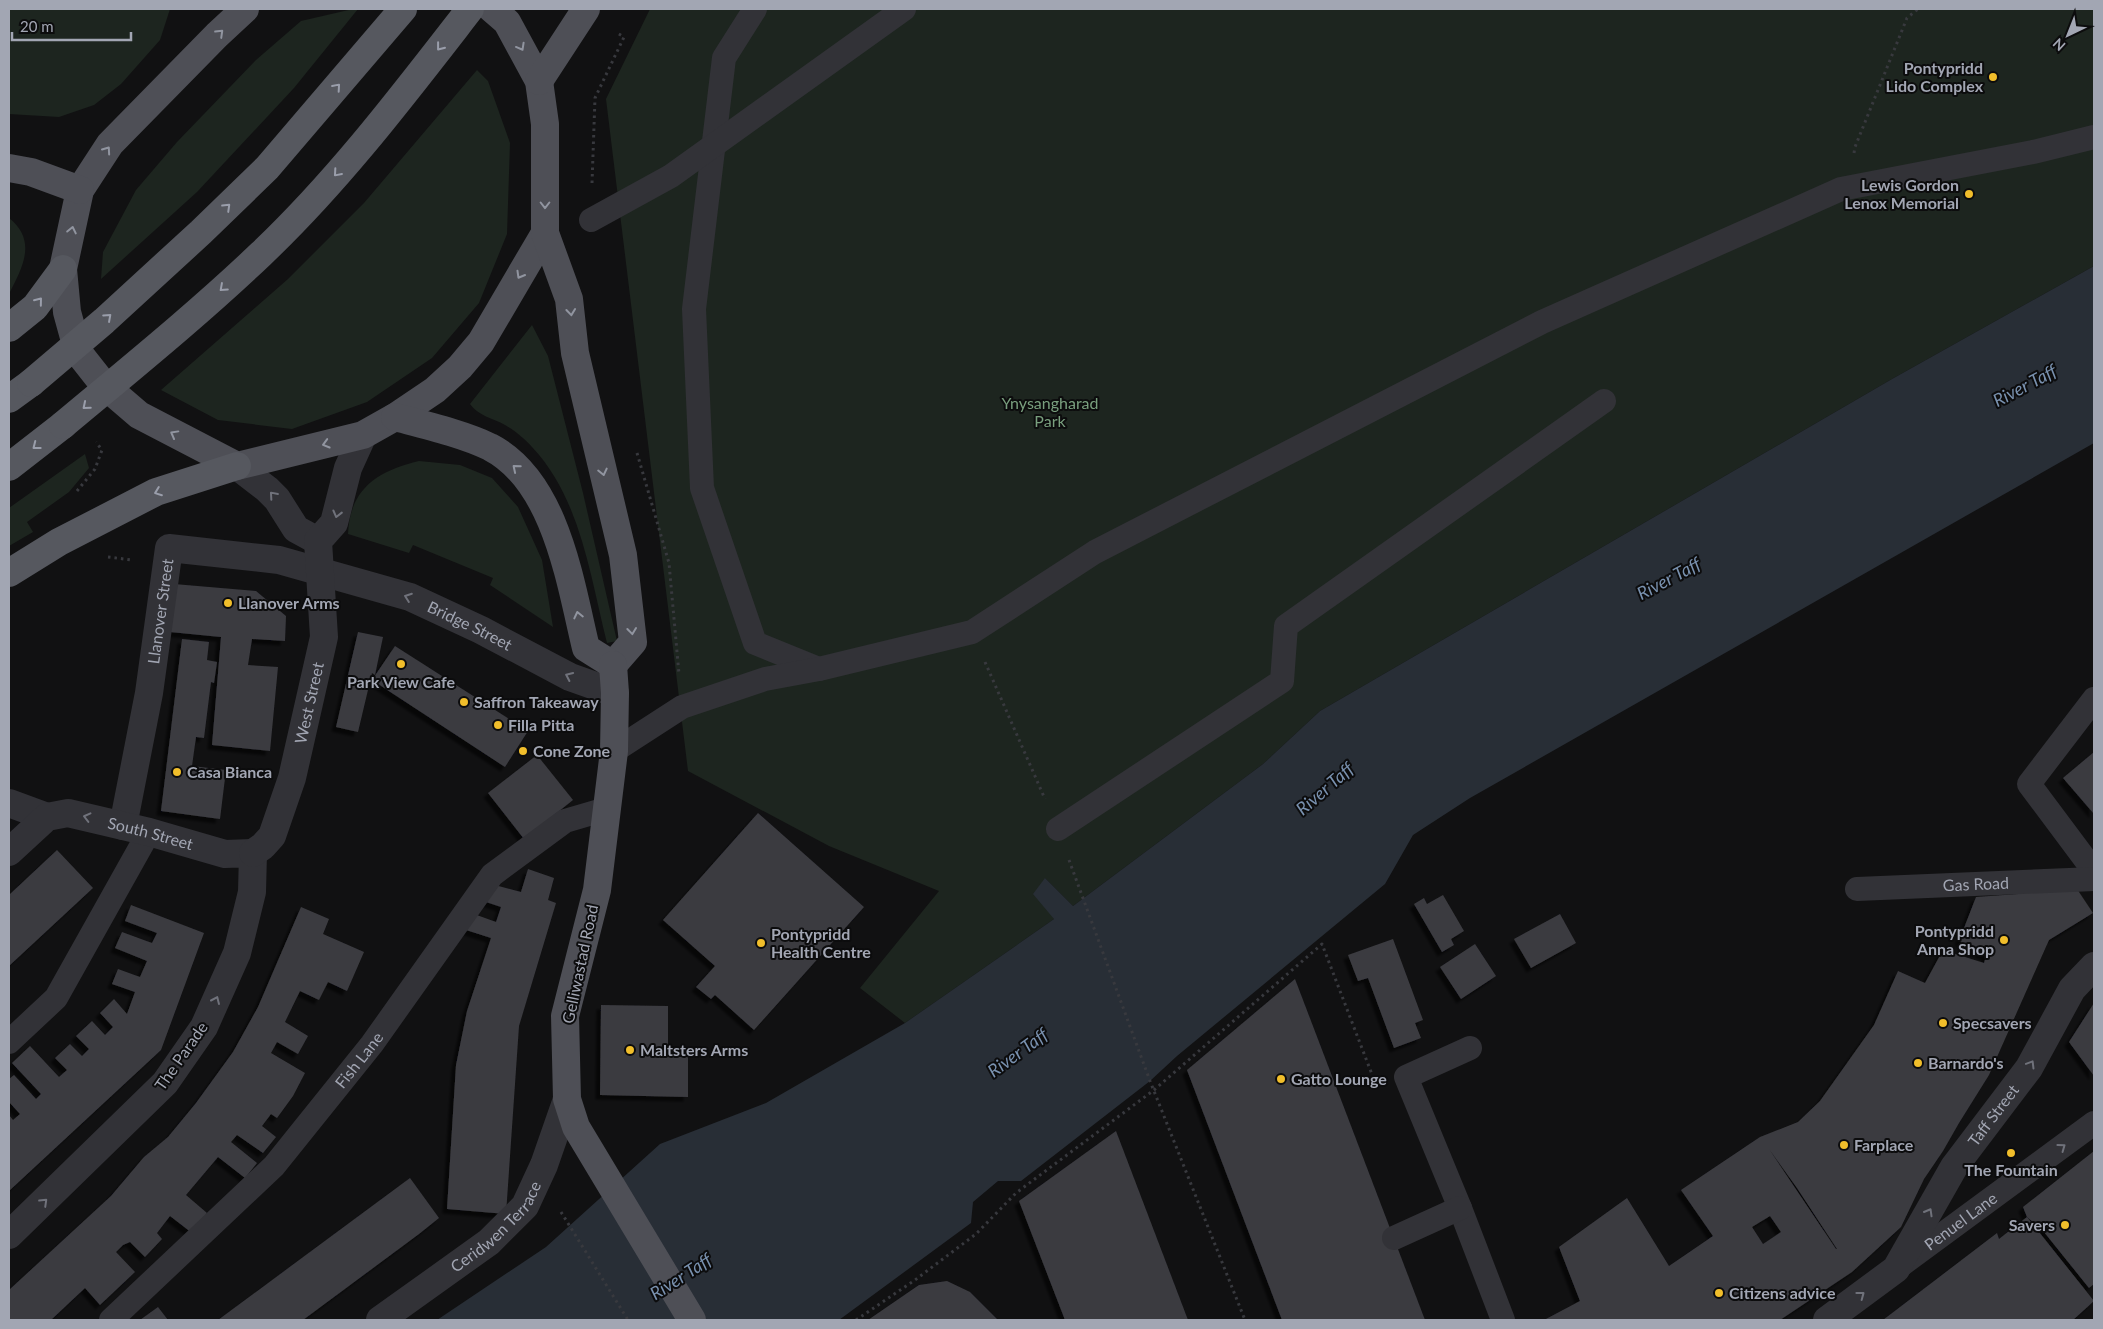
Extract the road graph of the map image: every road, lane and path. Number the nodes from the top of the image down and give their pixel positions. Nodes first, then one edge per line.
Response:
1 (245, 9) edge
2 (403, 9) edge
3 (470, 9) edge
4 (492, 9) edge
5 (586, 9) edge
6 (754, 9) edge
7 (904, 9) edge
8 (1918, 9) edge
9 (617, 33) dead end
10 (539, 81) junction
11 (2094, 137) edge
12 (715, 145) junction
13 (9, 168) edge
14 (1850, 187) junction
15 (80, 190) junction
16 (591, 220) joint
17 (545, 233) junction
18 (63, 269) junction
19 (9, 328) edge
20 (9, 399) edge
21 (1604, 401) dead end
22 (395, 417) junction
23 (363, 435) junction
24 (636, 449) dead end
25 (237, 466) junction
26 (9, 467) edge
27 (318, 541) junction
28 (102, 556) dead end
29 (137, 561) dead end
30 (319, 570) junction
31 (9, 573) edge
32 (972, 632) junction
33 (613, 665) junction
34 (820, 669) junction
35 (615, 693) junction
36 (2094, 699) edge
37 (682, 707) junction
38 (614, 751) junction
39 (9, 802) edge
40 (606, 809) junction
41 (48, 817) junction
42 (136, 829) junction
43 (1058, 829) junction
44 (17, 844) edge
45 (253, 853) junction
46 (2094, 870) edge
47 (2094, 879) edge
48 (1857, 889) dead end
49 (2094, 966) edge
50 (9, 1042) edge
51 (1470, 1048) dead end
52 (1374, 1080) dead end
53 (1154, 1090) junction
54 (567, 1099) junction
55 (2094, 1123) edge
56 (556, 1204) dead end
57 (1460, 1208) junction
58 (9, 1236) edge
59 (1394, 1238) dead end
60 (1896, 1269) junction
61 (111, 1320) edge
62 (380, 1320) edge
63 (628, 1320) edge
64 (692, 1320) edge
65 (856, 1320) edge
66 (1245, 1320) edge
67 (1503, 1320) edge
68 (1827, 1320) edge

15 -> 1 main road
20 -> 2 highway, bridge
3 -> 26 highway, bridge
4 -> 10 main road
5 - 10 main road
6 - 12 lane
7 - 12 lane
8 - 14 path
9 - 16 path
10 -> 17 main road
11 - 14 lane
12 - 16 lane
12 - 34 lane
13 - 15 main road
14 - 32 lane
18 -> 15 main road
17 -> 22 main road
17 -> 33 main road
19 -> 18 highway
25 -> 18 main road
21 - 43 lane
22 - 23 main road
33 -> 22 main road
23 -> 25 main road
23 -> 27 street
24 - 37 path
27 -> 25 street
25 -> 31 highway
27 - 30 street, West Street
28 - 29 path
35 -> 30 street, Bridge Street
30 - 42 street, Llanover Street
30 - 45 street, West Street
32 - 34 lane
32 - 43 path
33 - 35 main road, Gelliwastad Road
34 - 37 lane
35 - 38 main road, Gelliwastad Road
36 - 46 lane
37 - 38 lane
38 - 40 main road, Gelliwastad Road
39 - 41 street, South Street
40 - 54 main road, Gelliwastad Road
40 - 61 lane, Fish Lane
42 -> 41 street, South Street
41 - 44 street
42 - 45 street, South Street
42 - 50 lane
43 - 53 path
58 -> 45 street, The Parade
47 - 48 lane, Gas Road
60 -> 49 street, Taff Street
51 - 57 lane
52 - 53 path
53 - 65 path
53 - 66 path
54 - 62 street, Ceridwen Terrace
54 - 64 main road, Gelliwastad Road
60 -> 55 lane, Penuel Lane
56 - 63 path
57 - 59 lane
57 - 67 lane
68 -> 60 street, Penuel Lane

